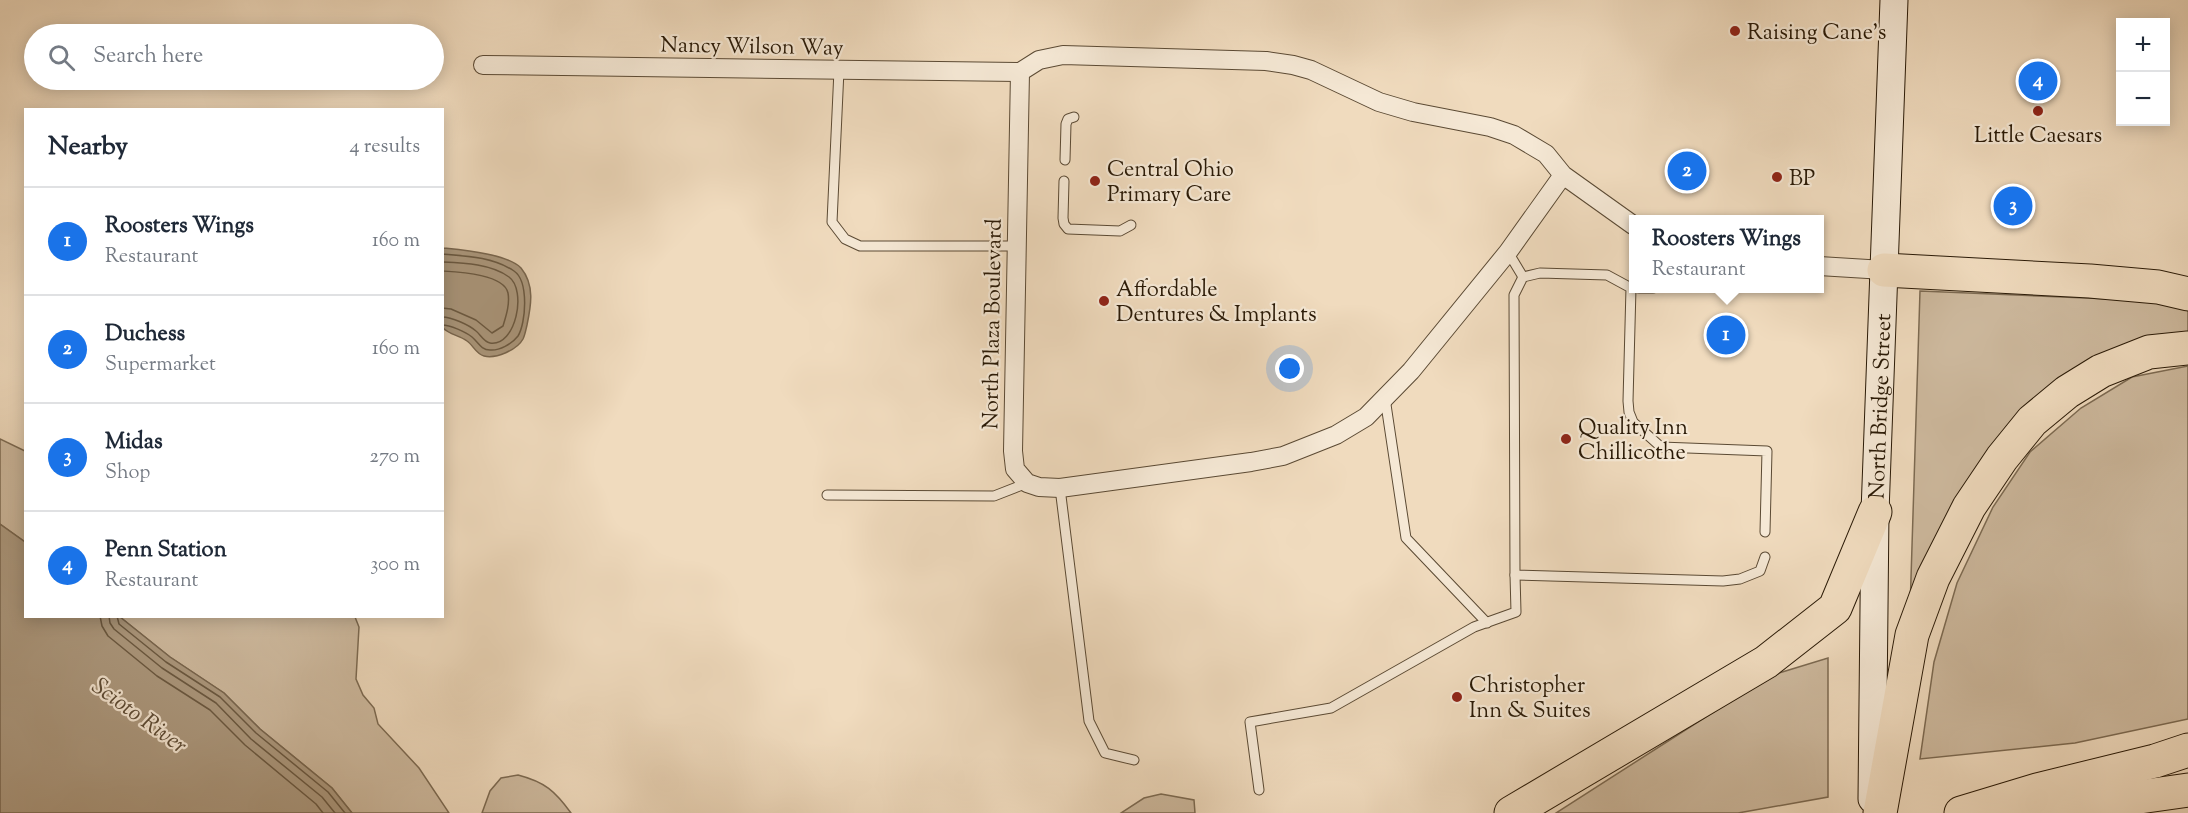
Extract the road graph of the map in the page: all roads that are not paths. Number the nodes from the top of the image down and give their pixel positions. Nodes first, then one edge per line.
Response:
1 (1894, 0) edge
2 (483, 65) dead end
3 (839, 70) junction
4 (1020, 72) junction
5 (1074, 117) dead end
6 (1065, 160) dead end
7 (1563, 175) junction
8 (1064, 181) dead end
9 (1629, 222) edge
10 (1131, 225) dead end
11 (1016, 246) junction
12 (1508, 252) junction
13 (1824, 266) edge
14 (1884, 270) junction
15 (1523, 277) junction
16 (1629, 286) edge
17 (1634, 293) edge
18 (2188, 294) edge
19 (2188, 348) edge
20 (1385, 398) junction
21 (1027, 483) junction
22 (1060, 488) junction
23 (827, 495) dead end
24 (1875, 512) junction
25 (1765, 532) dead end
26 (1765, 557) dead end
27 (1515, 575) junction
28 (1487, 623) junction
29 (2188, 750) edge
30 (1134, 760) dead end
31 (1259, 790) dead end
32 (2188, 790) edge
33 (1511, 813) edge
34 (1872, 813) edge
35 (1880, 813) edge
36 (1961, 813) edge
37 (1971, 813) edge

1 - 14 main road, North Bridge Street
2 - 3 street, Nancy Wilson Way
3 - 4 street, Nancy Wilson Way
3 - 11 lane
4 - 7 street
4 - 11 street, North Plaza Boulevard
5 - 6 lane
7 - 9 street
7 - 12 street
8 - 10 lane
11 - 21 street, North Plaza Boulevard
12 - 15 lane
12 - 20 street
13 - 14 street
14 - 18 highway
14 - 24 main road, North Bridge Street
15 - 16 lane
15 - 27 lane
17 - 25 lane
19 - 35 highway
20 - 22 street
20 - 28 lane
21 - 22 street
21 - 23 lane
22 - 30 lane
24 - 33 highway
24 - 34 main road, North Bridge Street
26 - 27 lane
27 - 28 lane
28 - 31 lane
29 - 36 highway
32 - 37 highway

